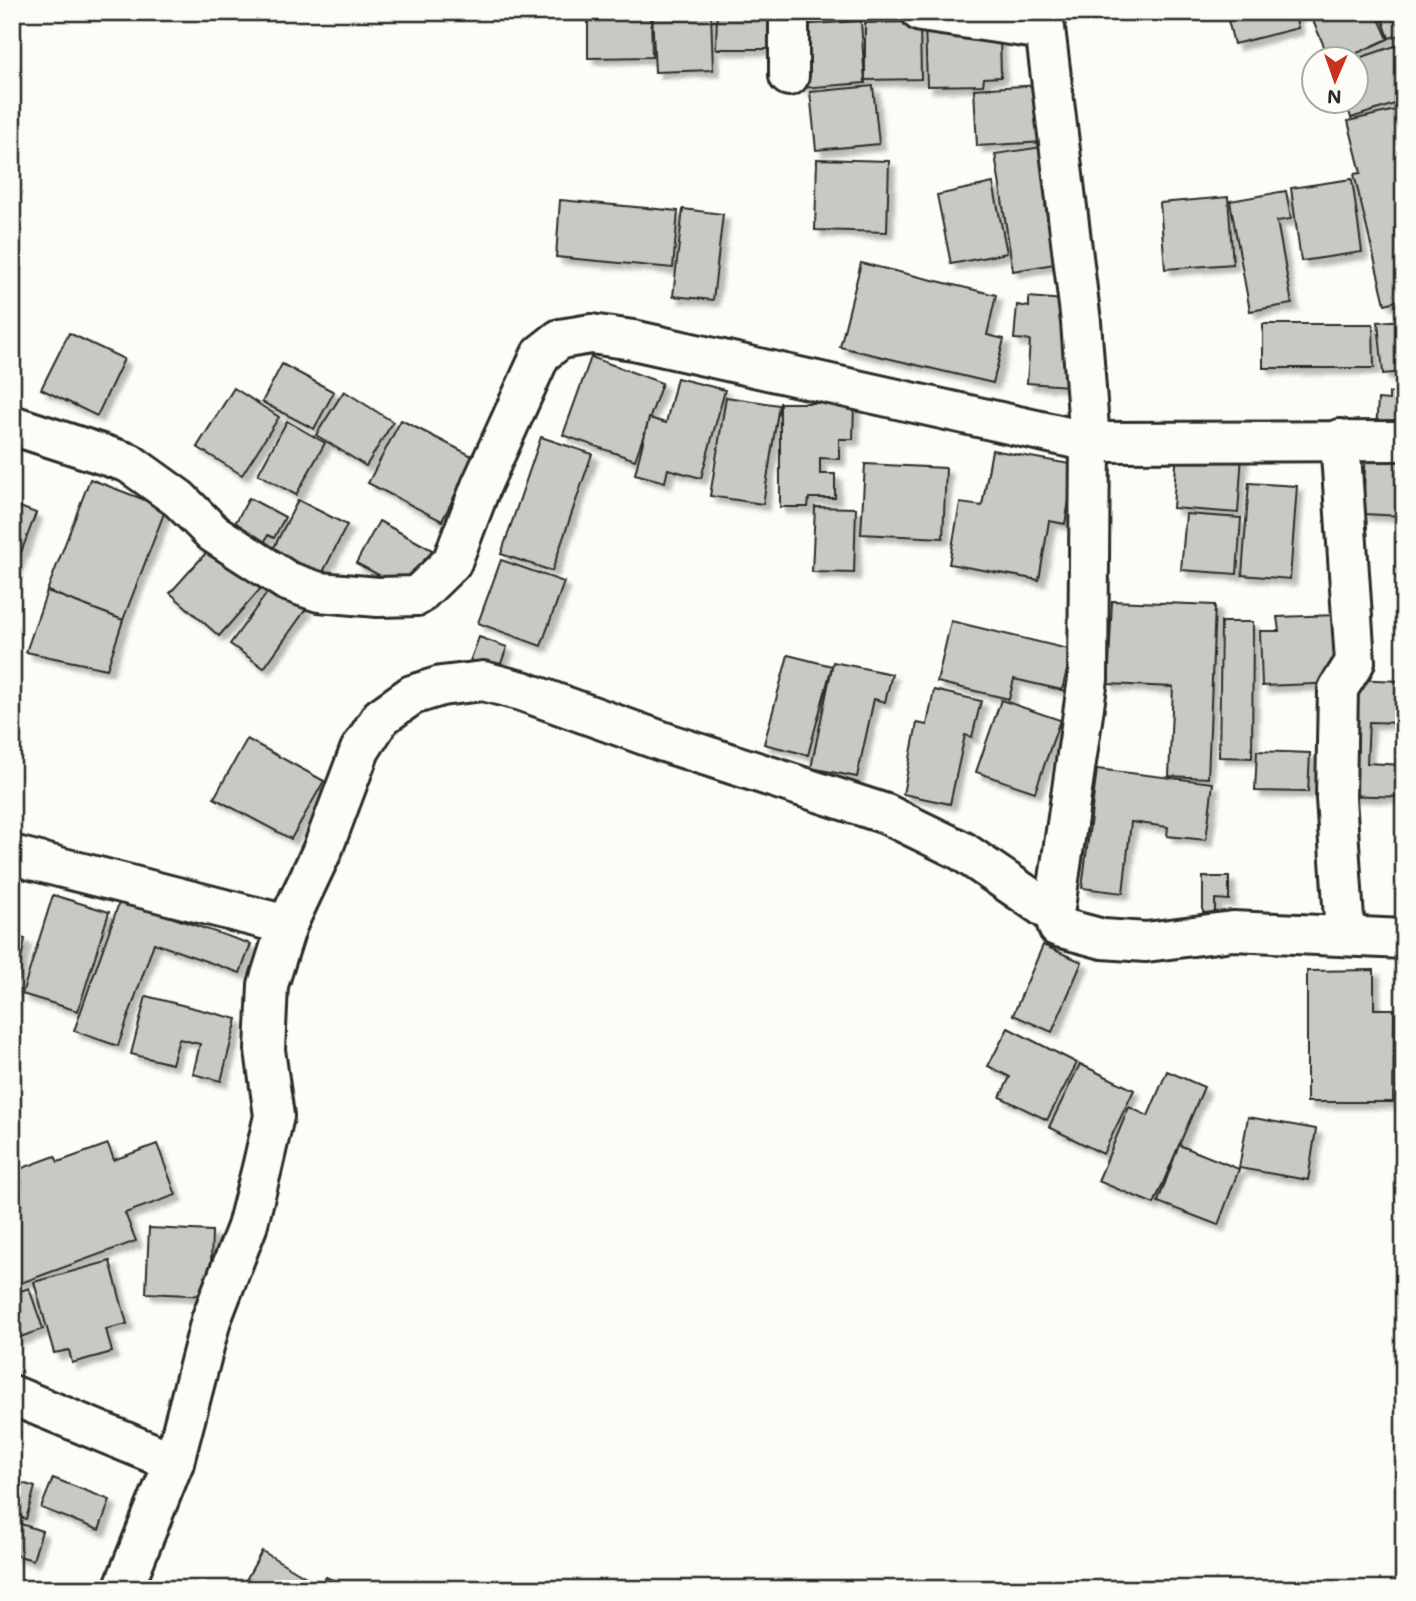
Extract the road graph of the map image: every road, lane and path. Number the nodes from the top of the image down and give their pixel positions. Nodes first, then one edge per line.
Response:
1 (789, 12) edge
2 (921, 12) edge
3 (1044, 21) edge
4 (789, 76) dead end
5 (12, 425) edge
6 (1340, 439) junction
7 (1404, 441) edge
8 (1090, 443) junction
9 (12, 855) edge
10 (1054, 914) junction
11 (287, 925) junction
12 (1345, 935) junction
13 (1404, 939) edge
14 (12, 1395) edge
15 (174, 1462) junction
16 (123, 1589) edge

1 - 4 street
2 - 3 street
3 - 8 street
5 - 8 street
6 - 7 street
6 - 8 street
6 - 12 street
8 - 10 street
9 - 11 street
10 - 11 street
10 - 12 street
11 - 15 street
12 - 13 street
14 - 15 street
15 - 16 street

